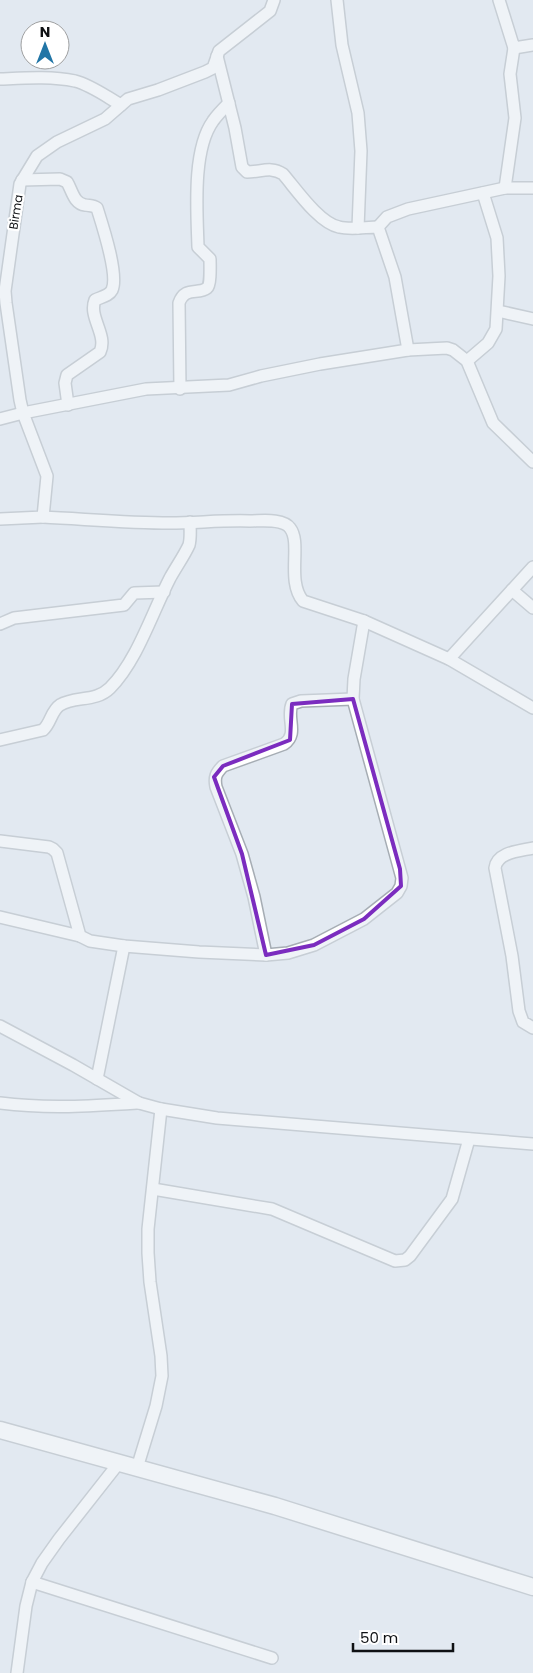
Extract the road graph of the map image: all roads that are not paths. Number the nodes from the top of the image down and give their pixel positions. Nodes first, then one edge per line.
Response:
1 (274, 0) edge
2 (337, 0) edge
3 (499, 0) edge
4 (533, 45) edge
5 (514, 48) junction
6 (217, 56) junction
7 (0, 79) edge
8 (229, 104) junction
9 (121, 105) junction
10 (22, 180) junction
11 (505, 188) junction
12 (533, 188) edge
13 (483, 193) junction
14 (378, 227) junction
15 (358, 228) junction
16 (2, 291) edge
17 (498, 311) junction
18 (533, 319) edge
19 (408, 350) junction
20 (467, 361) junction
21 (180, 389) junction
22 (68, 405) junction
23 (23, 413) junction
24 (0, 420) edge
25 (533, 462) edge
26 (43, 517) junction
27 (0, 519) edge
28 (190, 522) junction
29 (533, 567) edge
30 (512, 590) junction
31 (164, 592) junction
32 (533, 608) edge
33 (364, 621) junction
34 (0, 624) edge
35 (449, 660) junction
36 (353, 699) junction
37 (533, 708) edge
38 (0, 740) edge
39 (0, 841) edge
40 (533, 848) edge
41 (0, 917) edge
42 (80, 936) junction
43 (124, 946) junction
44 (266, 956) junction
45 (0, 1026) edge
46 (533, 1028) edge
47 (97, 1079) junction
48 (0, 1103) edge
49 (139, 1103) junction
50 (161, 1109) junction
51 (469, 1139) junction
52 (533, 1144) edge
53 (153, 1189) junction
54 (0, 1430) edge
55 (118, 1464) junction
56 (136, 1468) junction
57 (32, 1582) junction
58 (533, 1587) edge
59 (272, 1658) dead end
60 (16, 1673) edge

1 - 6 street, Birma
2 - 15 street
3 - 5 street
4 - 5 street
5 - 11 street
6 - 8 street
6 - 9 street, Birma
7 - 9 street
8 - 15 street
8 - 21 street
9 - 10 street, Birma
10 - 16 street, Birma
10 - 22 street
11 - 12 street
11 - 13 street
13 - 14 street
13 - 17 street
14 - 15 street
14 - 19 street
16 - 23 street, Birma
17 - 18 street
17 - 20 street
19 - 20 street
19 - 21 street
20 - 25 street
21 - 22 street
22 - 23 street
23 - 24 street
23 - 26 street, Birma
26 - 27 street
26 - 28 street
28 - 31 street
28 - 33 street
29 - 30 street
30 - 32 street
30 - 35 street
31 - 34 street
31 - 38 street
33 - 35 street
33 - 36 street
35 - 37 street
36 - 44 street
36 - 44 street
39 - 42 street
40 - 46 street
41 - 42 street
42 - 43 street
43 - 44 street
43 - 47 street
45 - 47 street
47 - 49 street
48 - 49 street
49 - 50 street
50 - 51 street
50 - 53 street
51 - 52 street
51 - 53 street
53 - 56 street
54 - 55 main road
55 - 56 main road
55 - 57 street
56 - 58 main road
57 - 59 street
57 - 60 street

